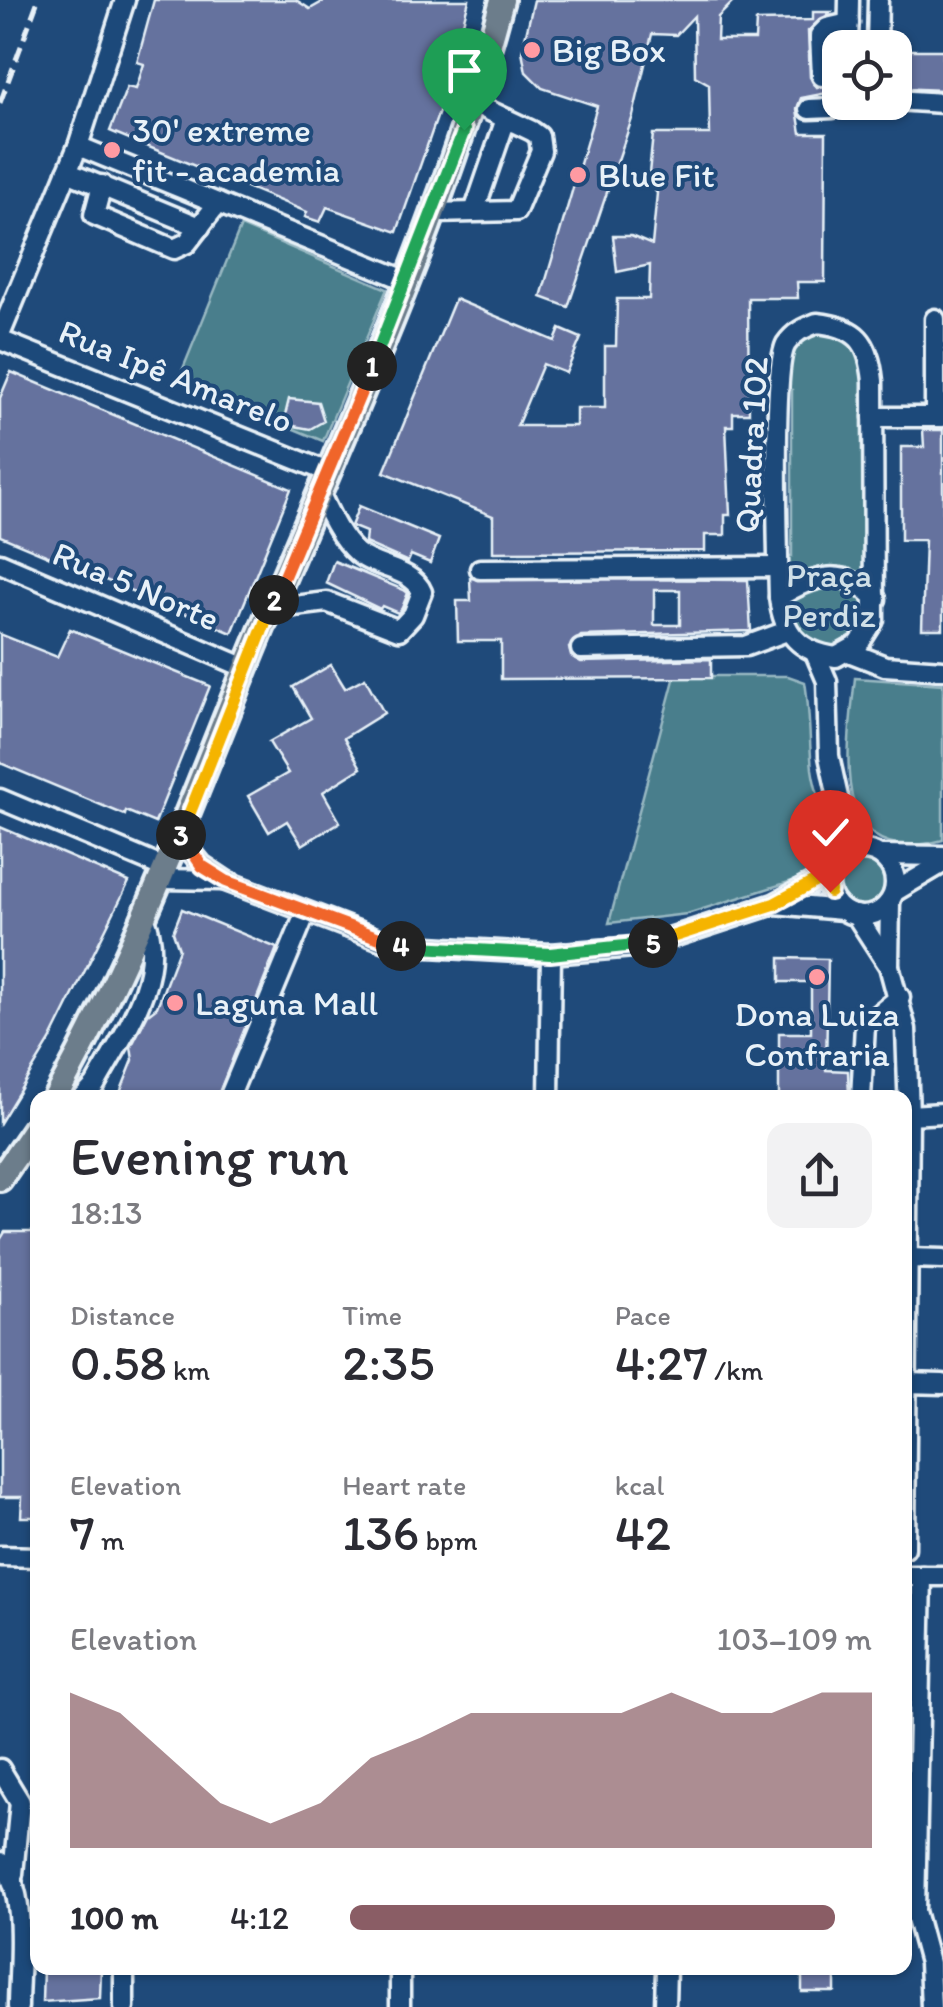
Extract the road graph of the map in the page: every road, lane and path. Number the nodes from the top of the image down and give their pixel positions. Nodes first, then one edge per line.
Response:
1 (125, 0) edge
2 (502, 0) edge
3 (849, 0) edge
4 (878, 0) edge
5 (849, 24) junction
6 (825, 30) edge
7 (849, 30) edge
8 (877, 30) edge
9 (822, 33) edge
10 (822, 76) dead end
11 (912, 101) edge
12 (943, 103) edge
13 (474, 104) junction
14 (822, 109) edge
15 (809, 110) dead end
16 (506, 119) junction
17 (78, 146) junction
18 (67, 172) junction
19 (102, 184) junction
20 (218, 204) junction
21 (474, 209) junction
22 (434, 214) junction
23 (200, 227) junction
24 (408, 281) junction
25 (935, 319) dead end
26 (0, 338) edge
27 (939, 417) edge
28 (873, 418) junction
29 (323, 482) junction
30 (0, 563) edge
31 (778, 566) junction
32 (480, 569) dead end
33 (779, 597) junction
34 (876, 599) junction
35 (270, 609) junction
36 (869, 630) junction
37 (787, 631) junction
38 (581, 650) dead end
39 (814, 653) junction
40 (843, 654) junction
41 (875, 661) junction
42 (246, 668) junction
43 (943, 670) edge
44 (826, 681) junction
45 (0, 799) edge
46 (842, 816) junction
47 (180, 838) junction
48 (878, 853) junction
49 (943, 860) edge
50 (833, 868) junction
51 (165, 874) junction
52 (226, 881) junction
53 (892, 897) junction
54 (774, 904) junction
55 (306, 912) junction
56 (849, 912) junction
57 (145, 919) junction
58 (550, 954) junction
59 (889, 966) junction
60 (900, 997) junction
61 (59, 1090) edge
62 (90, 1090) edge
63 (232, 1090) edge
64 (549, 1090) edge
65 (861, 1090) edge
66 (907, 1090) edge
67 (943, 1113) edge
68 (912, 1114) edge
69 (30, 1135) edge
70 (0, 1178) edge
71 (912, 1258) edge
72 (943, 1259) edge
73 (912, 1383) edge
74 (943, 1384) edge
75 (0, 1556) edge
76 (30, 1556) edge
77 (913, 1576) edge
78 (943, 1576) edge
79 (0, 1769) edge
80 (7, 1868) edge
81 (124, 1975) edge
82 (400, 1975) edge
83 (666, 1975) edge
84 (18, 2007) edge
85 (124, 2007) edge
86 (400, 2007) edge
87 (666, 2007) edge
88 (932, 2007) edge

1 - 17 street
2 - 13 main road
3 - 5 street
4 - 8 street
5 - 6 street
5 - 7 street
9 - 10 street
11 - 12 street
13 - 16 street
13 - 22 main road
14 - 15 street
16 - 21 street
16 - 21 street
17 - 18 street
17 - 20 street
18 - 19 street
18 - 26 street
19 - 23 street
19 - 23 street
20 - 23 street
20 - 24 street
21 - 22 street
22 - 24 main road
24 - 29 main road
25 - 27 street
26 - 29 street, Rua Ipê Amarelo
27 - 28 street
28 - 31 street, Quadra 102
28 - 34 street, Quadra 102
29 - 35 main road
29 - 35 street
30 - 42 street, Rua 5 Norte
31 - 32 street
31 - 33 street, Quadra 102
33 - 34 street
33 - 37 street, Quadra 102
34 - 36 street, Quadra 102
35 - 42 main road
36 - 40 street, Quadra 102
36 - 41 street
37 - 38 street
37 - 39 street, Quadra 102
39 - 40 street
39 - 44 street, Quadra 102
40 - 41 street
40 - 44 street, Quadra 102
41 - 43 street
42 - 47 main road
44 - 46 street, Quadra 102
45 - 51 street
46 - 48 street, Quadra 102
46 - 50 street, Quadra 102
47 - 51 main road
47 - 52 street
48 - 49 street
48 - 50 street
48 - 53 street
49 - 53 street
50 - 54 street
50 - 56 street
51 - 52 street
51 - 57 main road
52 - 55 street
53 - 56 street
53 - 59 street
54 - 56 street
54 - 58 street
55 - 58 street
55 - 63 street
56 - 59 street
57 - 61 main road
57 - 62 street
58 - 64 street
59 - 60 street
60 - 65 street
60 - 66 street
67 - 68 street
69 - 70 main road
71 - 72 street
73 - 74 street
75 - 76 street
77 - 78 street
77 - 88 street
79 - 80 street
80 - 84 street
81 - 85 street
82 - 86 street
83 - 87 street

